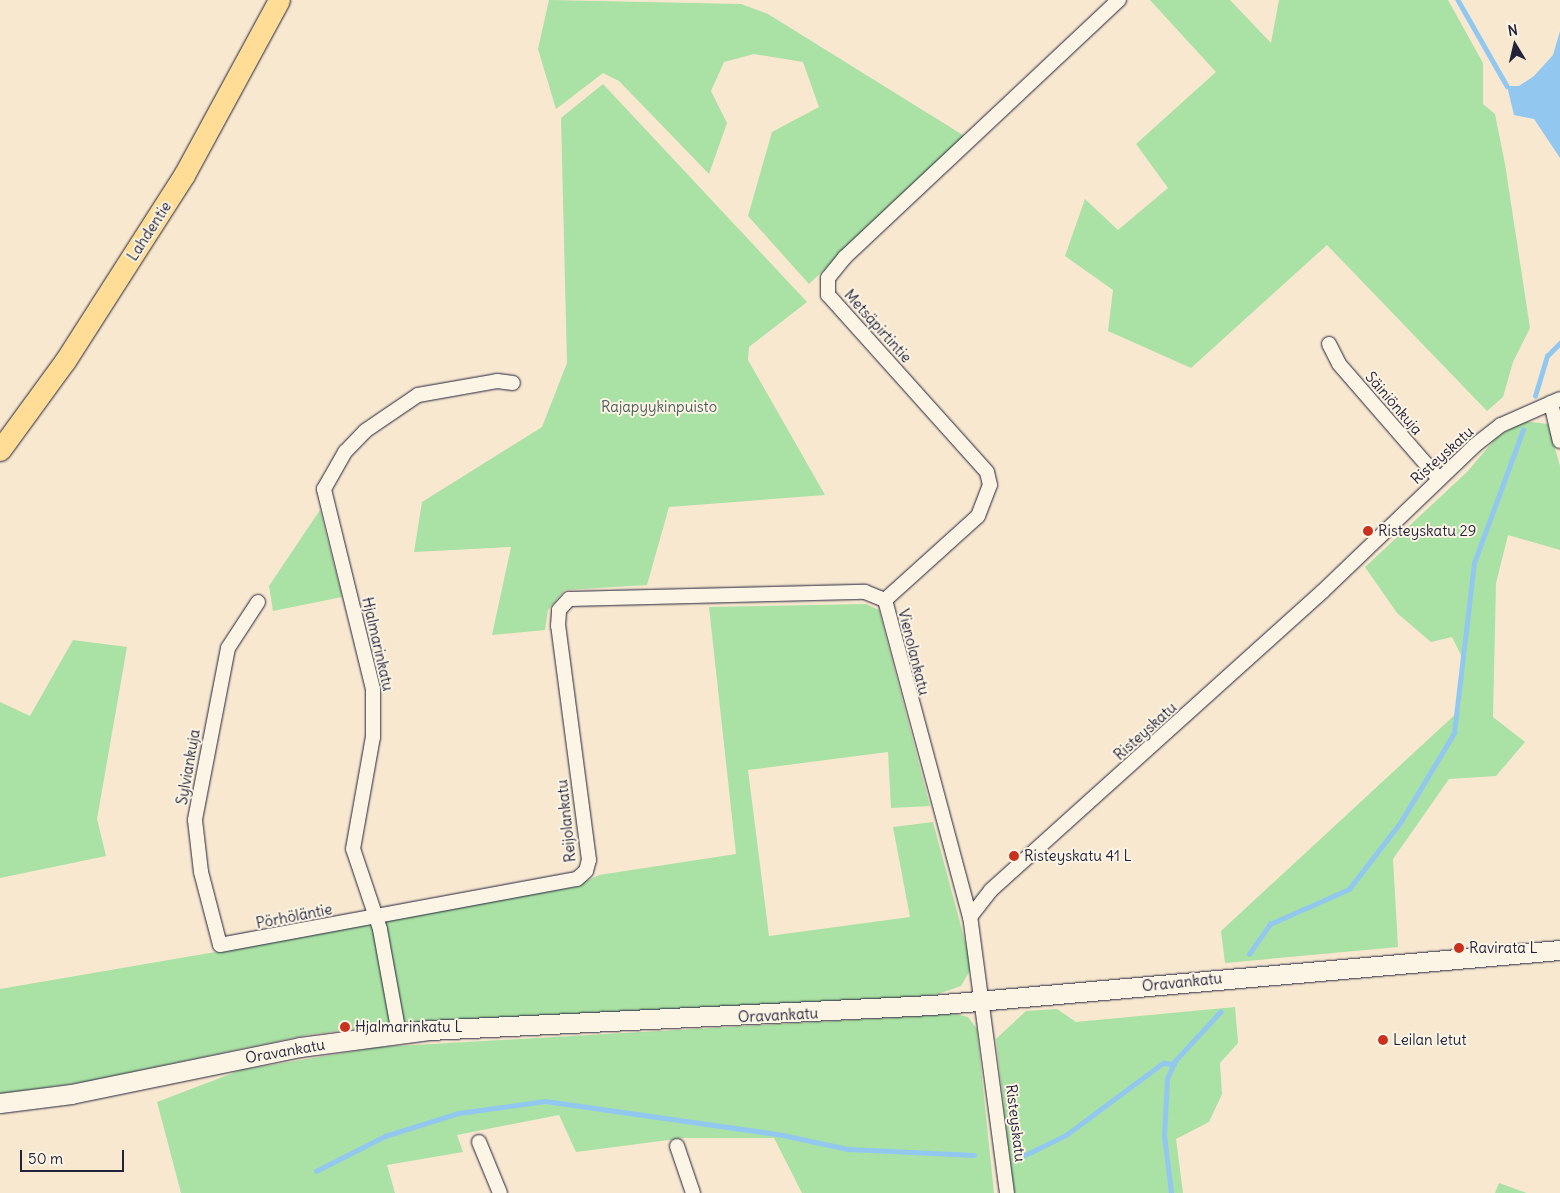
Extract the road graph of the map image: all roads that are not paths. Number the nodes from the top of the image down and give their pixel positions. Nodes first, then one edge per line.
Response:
1 (279, 0) edge
2 (1119, 0) edge
3 (1329, 344) dead end
4 (513, 384) dead end
5 (1555, 401) edge
6 (1560, 440) edge
7 (0, 450) edge
8 (1439, 479) junction
9 (885, 600) junction
10 (258, 602) dead end
11 (559, 610) joint
12 (374, 913) junction
13 (970, 917) junction
14 (220, 945) joint
15 (1560, 950) edge
16 (984, 1001) junction
17 (399, 1034) junction
18 (0, 1103) edge
19 (478, 1142) dead end
20 (677, 1146) dead end
21 (500, 1193) edge
22 (693, 1193) edge
23 (1008, 1193) edge

1 - 7 main road, Lahdentie
2 - 9 street, Metsäpirtintie
3 - 8 street, Säiniönkuja
4 - 12 street, Hjalmarinkatu
5 - 6 street
5 - 8 street, Risteyskatu
8 - 13 street, Risteyskatu
9 - 11 street, Vienolankatu
9 - 13 street, Vienolankatu
10 - 14 street, Sylviankuja
11 - 12 street, Reijolankatu
12 - 14 street, Pörhöläntie
12 - 17 street, Hjalmarinkatu
13 - 16 street, Risteyskatu
15 - 16 street, Oravankatu
16 - 17 street, Oravankatu
16 - 23 street, Risteyskatu
17 - 18 street, Oravankatu
19 - 21 street
20 - 22 street

